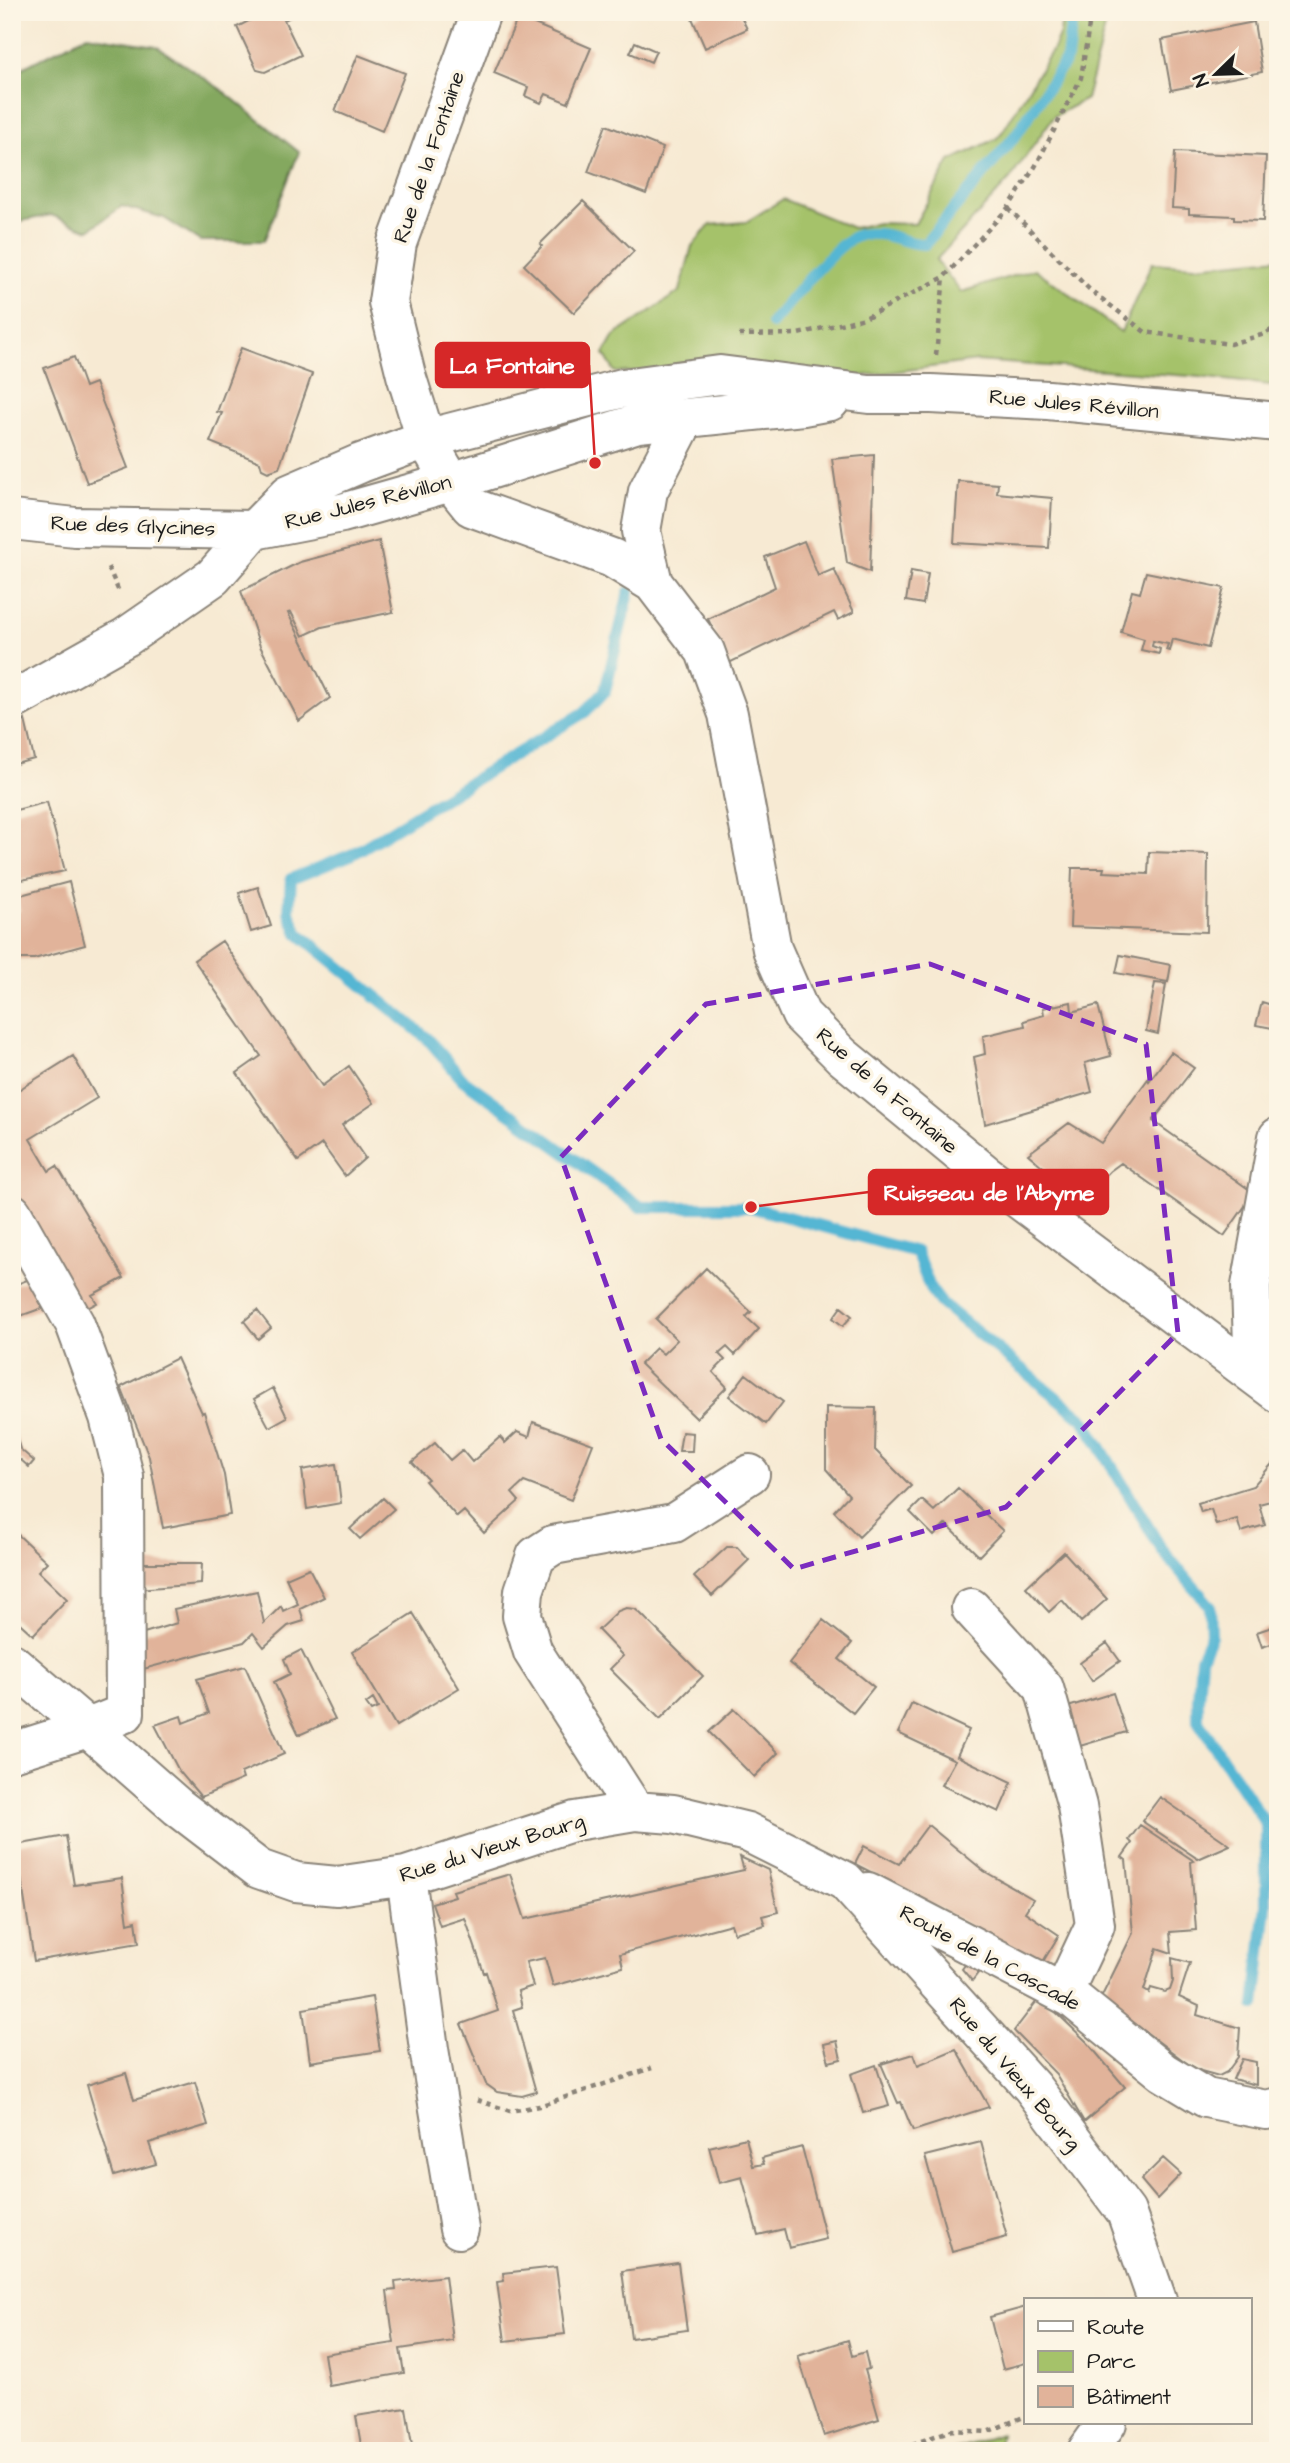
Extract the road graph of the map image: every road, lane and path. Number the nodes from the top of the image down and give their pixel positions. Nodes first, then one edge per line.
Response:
1 (481, 12) edge
2 (1091, 12) edge
3 (1008, 208) junction
4 (944, 277) junction
5 (1278, 326) edge
6 (736, 335) dead end
7 (869, 394) junction
8 (932, 394) junction
9 (685, 419) junction
10 (1278, 422) edge
11 (426, 439) junction
12 (452, 482) junction
13 (12, 520) edge
14 (89, 528) junction
15 (254, 530) junction
16 (653, 583) junction
17 (136, 630) junction
18 (12, 701) edge
19 (1278, 1137) edge
20 (12, 1213) edge
21 (1266, 1384) edge
22 (750, 1474) dead end
23 (971, 1608) dead end
24 (12, 1663) edge
25 (88, 1728) junction
26 (12, 1752) edge
27 (635, 1811) junction
28 (406, 1876) junction
29 (845, 1881) junction
30 (1063, 1993) junction
31 (652, 2068) dead end
32 (471, 2098) dead end
33 (1278, 2107) edge
34 (459, 2229) dead end
35 (1156, 2298) edge
36 (1024, 2417) edge
37 (1106, 2424) edge
38 (893, 2451) edge
39 (1087, 2451) edge

1 - 11 street, Rue de la Fontaine
2 - 3 path
3 - 4 path
3 - 5 path
4 - 6 path
4 - 8 path
7 - 8 street, Rue Jules Révillon
7 - 9 street, Rue Jules Révillon
7 - 11 street, Rue Jules Révillon
8 - 10 street, Rue Jules Révillon
9 - 12 street, Rue Jules Révillon
9 - 16 street, Rue de la Fontaine
11 - 12 street, Rue de la Fontaine
11 - 15 street, Rue Jules Révillon
12 - 15 street, Rue Jules Révillon
12 - 16 street, Rue de la Fontaine
13 - 14 street, Rue des Glycines
14 - 15 street, Rue des Glycines
14 - 17 path
15 - 17 street
16 - 21 street, Rue de la Fontaine
17 - 18 street
19 - 21 street
20 - 25 street
22 - 27 street
23 - 30 street
24 - 25 street, Rue du Vieux Bourg
25 - 26 street
25 - 28 street, Rue du Vieux Bourg
27 - 28 street, Rue du Vieux Bourg
27 - 29 street, Rue du Vieux Bourg
28 - 34 street
29 - 30 street, Route de la Cascade
29 - 35 street, Rue du Vieux Bourg
30 - 33 street, Route de la Cascade
31 - 32 path
36 - 38 path
37 - 39 street

